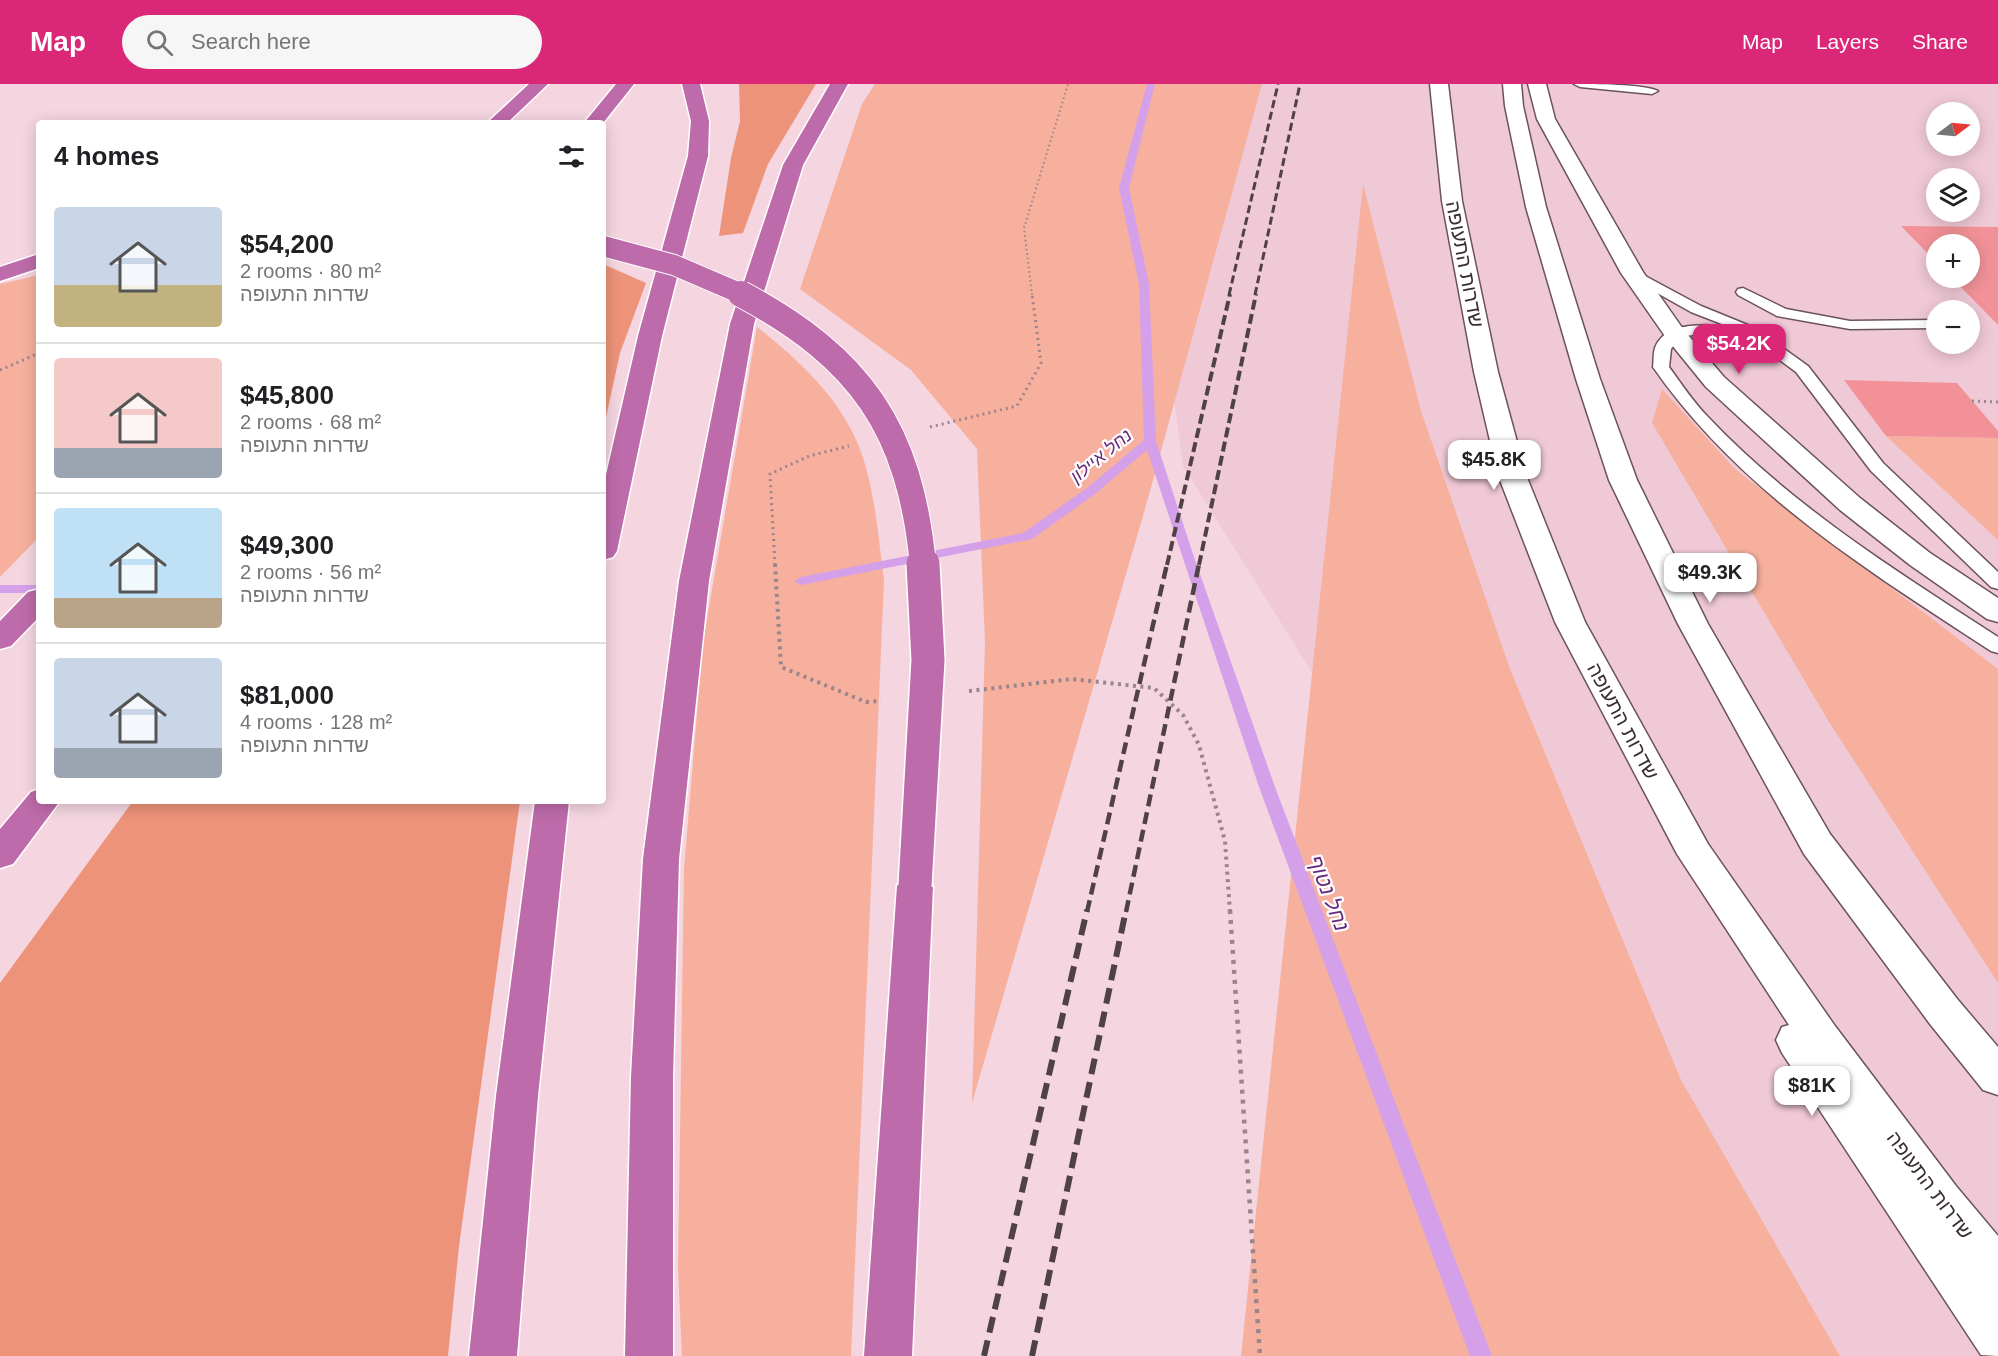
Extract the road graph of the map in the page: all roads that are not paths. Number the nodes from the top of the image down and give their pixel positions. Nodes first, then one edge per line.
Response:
1 (539, 84) edge
2 (625, 84) edge
3 (839, 84) edge
4 (1439, 84) edge
5 (1512, 84) edge
6 (1537, 84) edge
7 (1580, 84) edge
8 (693, 90) edge
9 (1652, 91) dead end
10 (499, 120) edge
11 (595, 120) edge
12 (606, 247) edge
13 (36, 262) edge
14 (1632, 273) junction
15 (0, 274) edge
16 (1743, 292) dead end
17 (1926, 324) edge
18 (1750, 332) junction
19 (1675, 334) junction
20 (606, 537) edge
21 (1998, 583) edge
22 (36, 602) edge
23 (1998, 612) edge
24 (0, 639) edge
25 (1998, 646) edge
26 (41, 804) edge
27 (552, 804) edge
28 (0, 854) edge
29 (1695, 854) junction
30 (1998, 1077) edge
31 (1998, 1272) edge
32 (1998, 1338) edge
33 (493, 1356) edge
34 (650, 1356) edge
35 (888, 1356) edge

1 - 10 highway
2 - 11 highway
3 - 34 highway
4 - 29 main road, שדרות התעופה
5 - 30 main road
6 - 14 main road
7 - 9 lane
8 - 20 highway
12 - 35 highway, bridge
13 - 15 highway
14 - 18 lane
14 - 19 main road
16 - 17 lane
18 - 19 lane
18 - 21 lane
19 - 23 main road
19 - 25 lane
22 - 24 highway
26 - 28 highway
27 - 33 highway
29 - 31 main road, שדרות התעופה
29 - 32 main road

